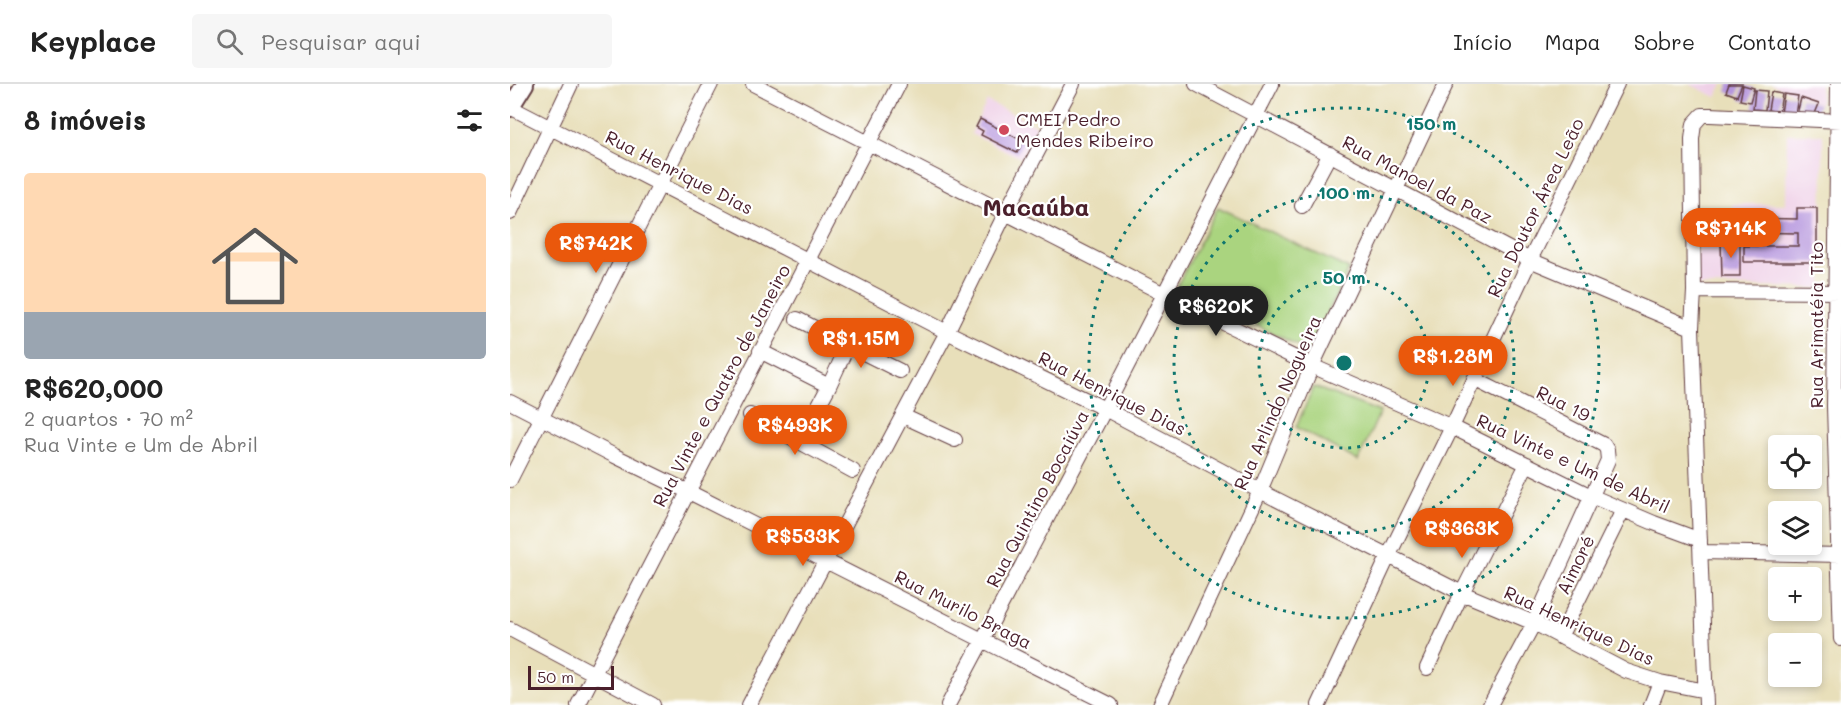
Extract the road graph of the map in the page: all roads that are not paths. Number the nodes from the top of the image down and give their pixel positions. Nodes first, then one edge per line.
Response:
1 (525, 84) edge
2 (571, 84) edge
3 (711, 84) edge
4 (753, 84) edge
5 (899, 84) edge
6 (1073, 84) edge
7 (1196, 84) edge
8 (1272, 84) edge
9 (1446, 84) edge
10 (1617, 84) edge
11 (1838, 84) edge
12 (510, 107) edge
13 (1256, 115) junction
14 (1839, 121) edge
15 (551, 127) junction
16 (867, 143) junction
17 (1330, 154) junction
18 (659, 183) junction
19 (1396, 190) junction
20 (1302, 206) dead end
21 (1005, 212) junction
22 (510, 213) edge
23 (808, 260) junction
24 (1530, 260) junction
25 (1695, 291) junction
26 (1838, 292) edge
27 (1164, 294) junction
28 (797, 319) dead end
29 (1692, 328) junction
30 (947, 332) junction
31 (848, 345) junction
32 (760, 351) junction
33 (1312, 366) junction
34 (900, 371) dead end
35 (1474, 379) junction
36 (829, 387) junction
37 (510, 402) edge
38 (1106, 409) junction
39 (750, 415) dead end
40 (903, 416) junction
41 (541, 417) junction
42 (1452, 428) junction
43 (800, 440) junction
44 (955, 440) dead end
45 (1527, 464) junction
46 (853, 471) dead end
47 (510, 480) edge
48 (687, 491) junction
49 (1260, 491) junction
50 (1591, 496) junction
51 (1623, 510) junction
52 (1701, 546) junction
53 (1840, 555) edge
54 (1388, 556) junction
55 (826, 561) junction
56 (1462, 593) junction
57 (1534, 622) junction
58 (510, 629) edge
59 (1560, 636) junction
60 (1841, 639) edge
61 (983, 641) junction
62 (1427, 668) dead end
63 (594, 674) junction
64 (1660, 682) junction
65 (1706, 691) junction
66 (578, 705) edge
67 (653, 705) edge
68 (749, 705) edge
69 (948, 705) edge
70 (1111, 705) edge
71 (1160, 705) edge
72 (1319, 705) edge
73 (1490, 705) edge
74 (1651, 705) edge
75 (1706, 705) edge

1 - 12 main road
2 - 15 street
3 - 18 street
4 - 16 street, Rua Vinte e Um de Abril
5 - 16 street, Rua Vinte e Quatro de Janeiro
6 - 21 street
7 - 13 street, Rua Manoel da Paz
8 - 13 street, Rua Quintino Bocaiúva
9 - 19 street, Rua Arlindo Nogueira
10 - 24 street, Rua Doutor Área Leão
11 - 14 street, Rua Arimatéia Tito
12 - 15 street, Rua Henrique Dias
13 - 17 street, Rua Manoel da Paz
13 - 27 street, Rua Quintino Bocaiúva
14 - 25 street
14 - 26 street, Rua Arimatéia Tito
15 - 18 street, Rua Henrique Dias
15 - 22 street
16 - 21 street, Rua Vinte e Um de Abril
16 - 23 street, Rua Vinte e Quatro de Janeiro
17 - 19 street, Rua Manoel da Paz
17 - 20 street
18 - 23 street, Rua Henrique Dias
18 - 41 street
19 - 24 street, Rua Manoel da Paz
19 - 33 street, Rua Arlindo Nogueira
21 - 27 street, Rua Vinte e Um de Abril
21 - 30 street
23 - 30 street, Rua Henrique Dias
23 - 32 street, Rua Vinte e Quatro de Janeiro
24 - 29 street, Rua Manoel da Paz
24 - 35 street, Rua Doutor Área Leão
25 - 26 street
25 - 29 street
26 - 53 street, Rua Arimatéia Tito
27 - 33 street, Rua Vinte e Um de Abril
27 - 38 street, Rua Quintino Bocaiúva
28 - 31 street
29 - 52 street
30 - 38 street, Rua Henrique Dias
30 - 40 street
31 - 34 street
31 - 36 street
32 - 36 street
32 - 48 street, Rua Vinte e Quatro de Janeiro
33 - 42 street, Rua Vinte e Um de Abril
33 - 49 street, Rua Arlindo Nogueira
35 - 42 street, Rua Doutor Área Leão
35 - 50 street, Rua 19
36 - 43 street
37 - 41 street, Rua Murilo Braga
38 - 49 street, Rua Henrique Dias
38 - 61 street, Rua Quintino Bocaiúva
39 - 43 street
40 - 44 street
40 - 55 street
41 - 47 street
41 - 48 street, Rua Murilo Braga
42 - 45 street, Rua Vinte e Um de Abril
42 - 54 street, Rua Doutor Área Leão
43 - 46 street
45 - 50 street, Rua Vinte e Um de Abril
45 - 56 street
48 - 55 street, Rua Murilo Braga
48 - 63 street, Rua Vinte e Quatro de Janeiro
49 - 54 street, Rua Henrique Dias
49 - 71 street, Rua Arlindo Nogueira
50 - 51 street, Rua Vinte e Um de Abril
50 - 57 street
51 - 52 street, Rua Vinte e Um de Abril
51 - 59 street, Aimoré
52 - 53 street
52 - 65 street
53 - 60 street, Rua Arimatéia Tito
54 - 56 street, Rua Henrique Dias
54 - 72 street, Rua Doutor Área Leão
55 - 61 street, Rua Murilo Braga
55 - 68 street
56 - 57 street, Rua Henrique Dias
56 - 62 street
57 - 59 street, Rua Henrique Dias
57 - 73 street
58 - 63 street
59 - 64 street, Rua Henrique Dias
61 - 69 street, Rua Quintino Bocaiúva
61 - 70 street, Rua Murilo Braga
63 - 66 street, Rua Vinte e Quatro de Janeiro
63 - 67 street
64 - 65 street, Rua Henrique Dias
64 - 74 street
65 - 75 street

